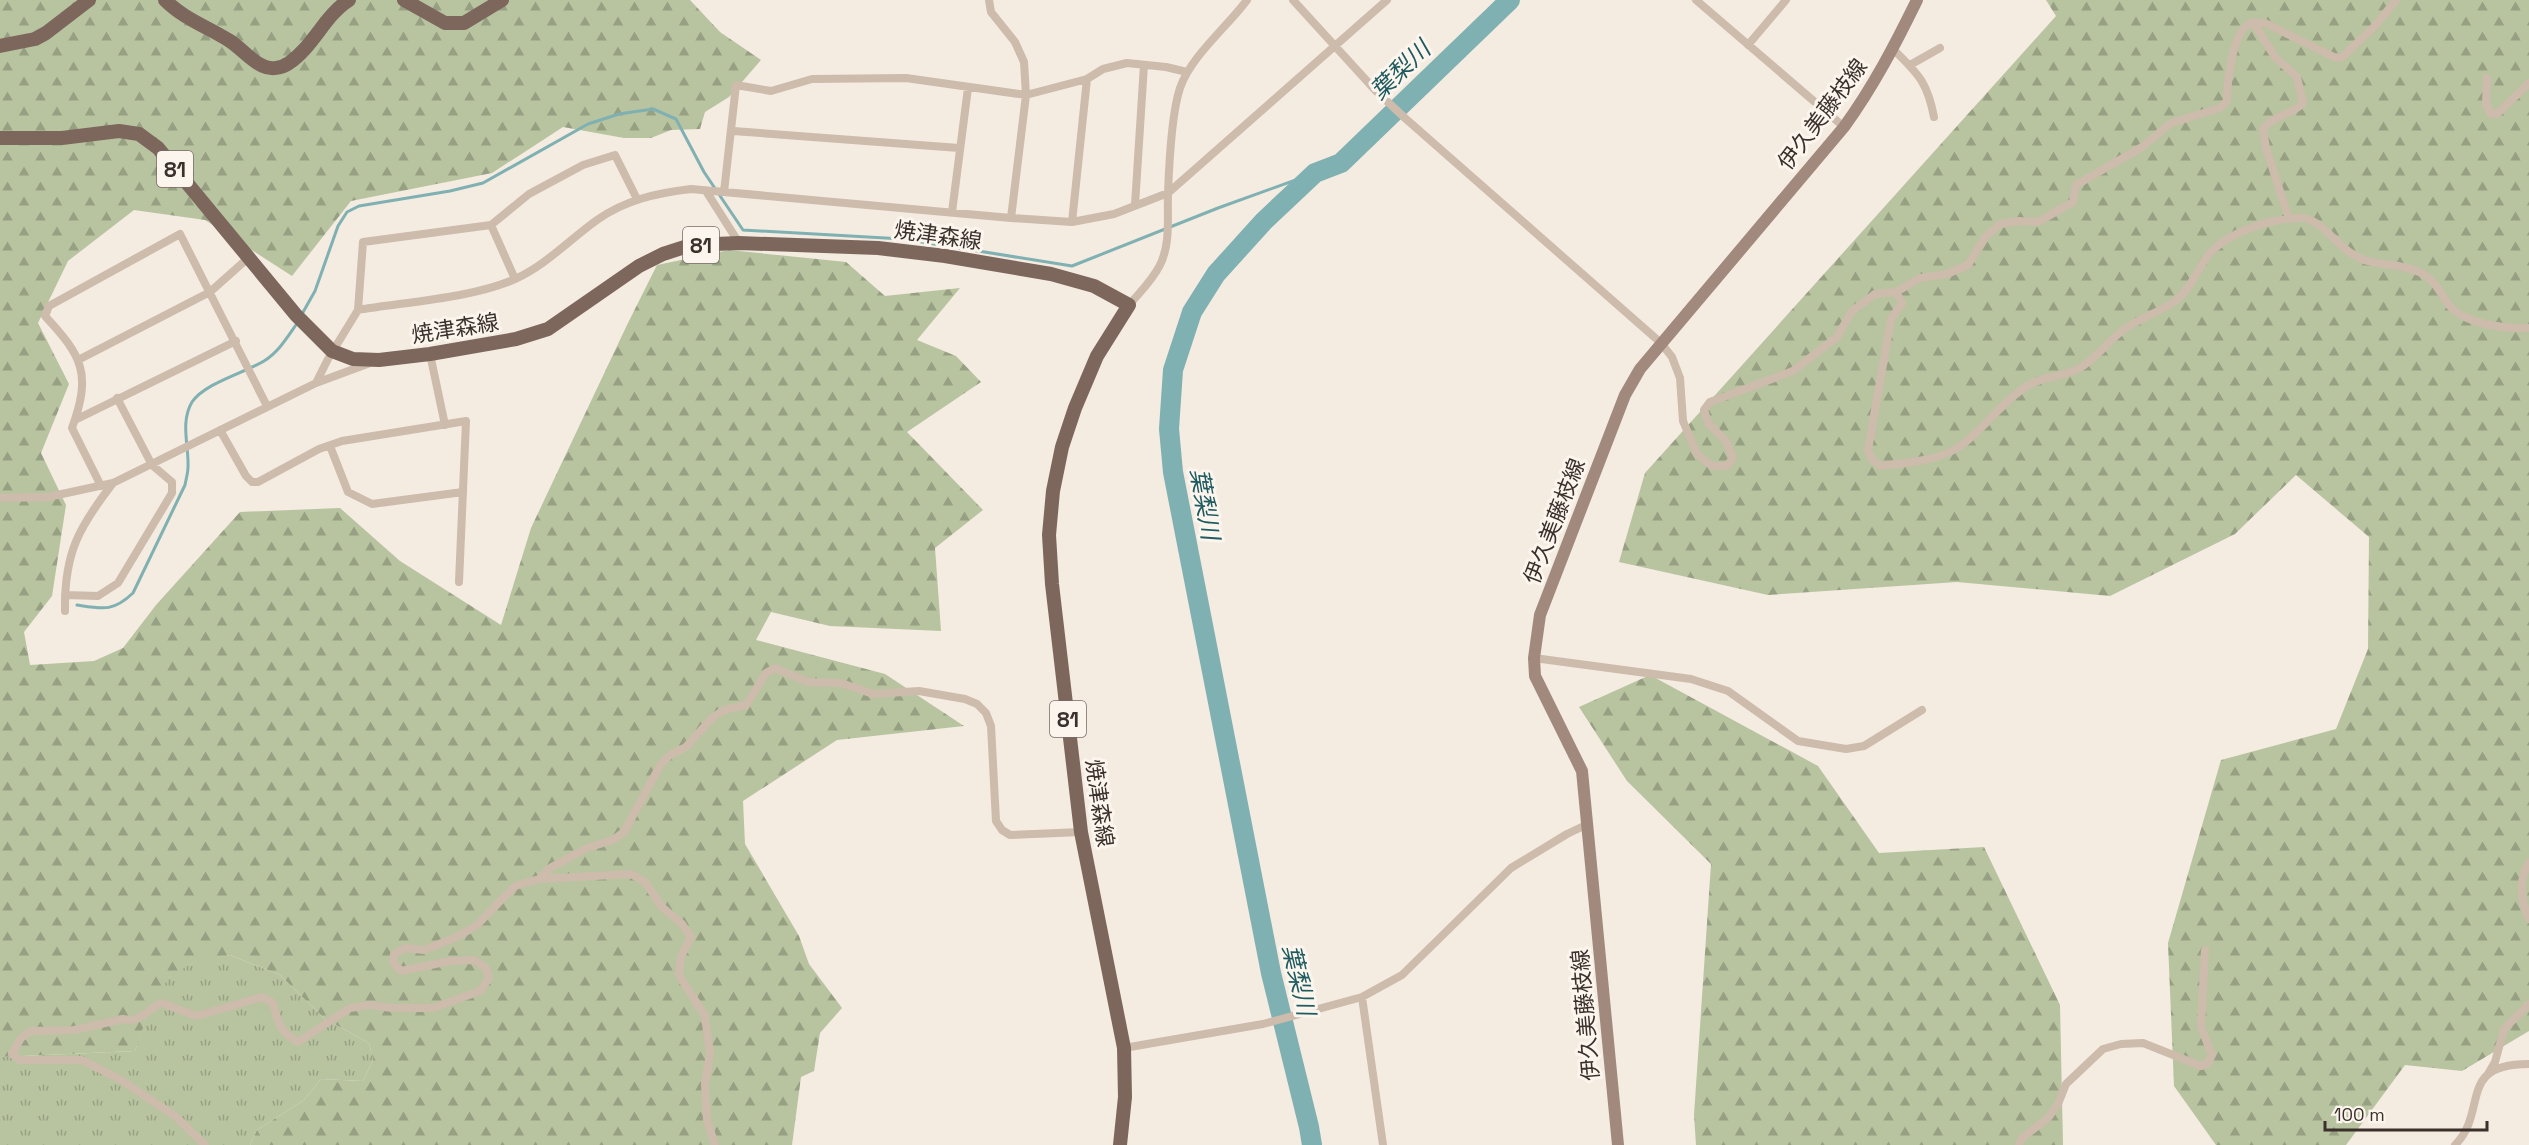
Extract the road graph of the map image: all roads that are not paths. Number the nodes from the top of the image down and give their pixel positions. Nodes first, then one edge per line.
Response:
1 (89, 0) edge
2 (165, 0) edge
3 (349, 0) edge
4 (404, 0) edge
5 (502, 0) edge
6 (989, 0) edge
7 (1247, 0) edge
8 (1293, 0) edge
9 (1387, 0) edge
10 (1696, 0) edge
11 (1786, 0) edge
12 (1917, 0) edge
13 (2396, 0) edge
14 (2253, 22) junction
15 (1748, 45) junction
16 (0, 46) edge
17 (1336, 47) junction
18 (1940, 48) dead end
19 (1893, 49) junction
20 (1144, 65) junction
21 (1910, 65) junction
22 (1187, 72) junction
23 (2487, 78) dead end
24 (1087, 79) junction
25 (2529, 83) edge
26 (968, 88) junction
27 (1026, 95) junction
28 (1934, 117) dead end
29 (1844, 127) junction
30 (733, 131) junction
31 (0, 138) edge
32 (958, 148) junction
33 (706, 191) junction
34 (724, 192) junction
35 (1168, 193) junction
36 (637, 199) junction
37 (1134, 205) junction
38 (952, 212) junction
39 (1011, 218) junction
40 (2289, 219) junction
41 (1072, 222) junction
42 (491, 225) junction
43 (740, 243) junction
44 (247, 259) junction
45 (515, 279) junction
46 (210, 292) junction
47 (1896, 292) junction
48 (1129, 305) junction
49 (358, 310) junction
50 (2529, 328) edge
51 (236, 341) junction
52 (1661, 343) junction
53 (332, 351) junction
54 (430, 354) junction
55 (80, 359) junction
56 (379, 360) junction
57 (316, 383) junction
58 (117, 398) junction
59 (267, 406) junction
60 (75, 420) junction
61 (445, 425) junction
62 (220, 430) junction
63 (330, 446) junction
64 (152, 465) junction
65 (113, 483) junction
66 (101, 486) junction
67 (463, 492) junction
68 (0, 498) edge
69 (459, 582) dead end
70 (65, 595) junction
71 (65, 611) dead end
72 (1534, 658) junction
73 (1922, 710) dead end
74 (1588, 824) junction
75 (1081, 832) junction
76 (2529, 863) edge
77 (539, 879) junction
78 (2529, 920) edge
79 (2205, 950) dead end
80 (1362, 997) junction
81 (2529, 1004) edge
82 (1124, 1048) junction
83 (2529, 1065) edge
84 (2487, 1074) junction
85 (205, 1145) edge
86 (715, 1145) edge
87 (1120, 1145) edge
88 (1383, 1145) edge
89 (1618, 1145) edge
90 (2019, 1145) edge
91 (2455, 1145) edge

1 - 16 main road
2 - 3 main road
4 - 5 main road
6 - 27 street
7 - 22 street
8 - 17 street
9 - 17 street
10 - 15 street
11 - 15 street
12 - 19 main road, 伊久美藤枝線
13 - 14 street
14 - 40 street
14 - 47 street
15 - 29 street
17 - 35 street
17 - 52 street
18 - 21 street
19 - 21 street
19 - 29 main road, 伊久美藤枝線
20 - 22 street
20 - 24 street
20 - 37 street
21 - 28 street
22 - 35 street
23 - 25 street
24 - 27 street
24 - 41 street
26 - 27 street
26 - 30 street
26 - 32 street
27 - 39 street
29 - 52 main road, 伊久美藤枝線
30 - 32 street
30 - 34 street
31 - 44 main road, 焼津森線 / 81
32 - 38 street
33 - 34 street
33 - 36 street
33 - 43 street
34 - 38 street
35 - 37 street
35 - 48 street
36 - 42 street
36 - 45 street
37 - 41 street
38 - 39 street
39 - 41 street
40 - 47 street
40 - 50 street
42 - 45 street
42 - 49 street
43 - 48 main road, 焼津森線 / 81
43 - 54 main road, 焼津森線 / 81
44 - 46 street
44 - 53 main road, 焼津森線 / 81
45 - 49 street
46 - 51 street
46 - 55 street
46 - 55 street
47 - 52 street
48 - 75 main road, 焼津森線 / 81
49 - 53 street
51 - 58 street
51 - 59 street
52 - 72 main road, 伊久美藤枝線
53 - 56 main road, 焼津森線 / 81
53 - 57 street
54 - 56 main road, 焼津森線 / 81
54 - 61 street
55 - 60 street
56 - 57 street
57 - 59 street
58 - 60 street
58 - 64 street
59 - 62 street
60 - 66 street
61 - 63 street
61 - 67 street
62 - 63 street
62 - 64 street
63 - 67 street
64 - 65 street
64 - 70 street
65 - 66 street
65 - 70 street
66 - 68 street
67 - 69 street
70 - 71 street
72 - 73 street
72 - 74 main road, 伊久美藤枝線
74 - 80 street
74 - 89 main road, 伊久美藤枝線
75 - 77 street
75 - 82 main road, 焼津森線 / 81
76 - 78 street
77 - 85 street
77 - 86 street
79 - 90 street
80 - 82 street
80 - 88 street
81 - 84 street
82 - 87 main road, 焼津森線 / 81
83 - 84 street
84 - 91 street

